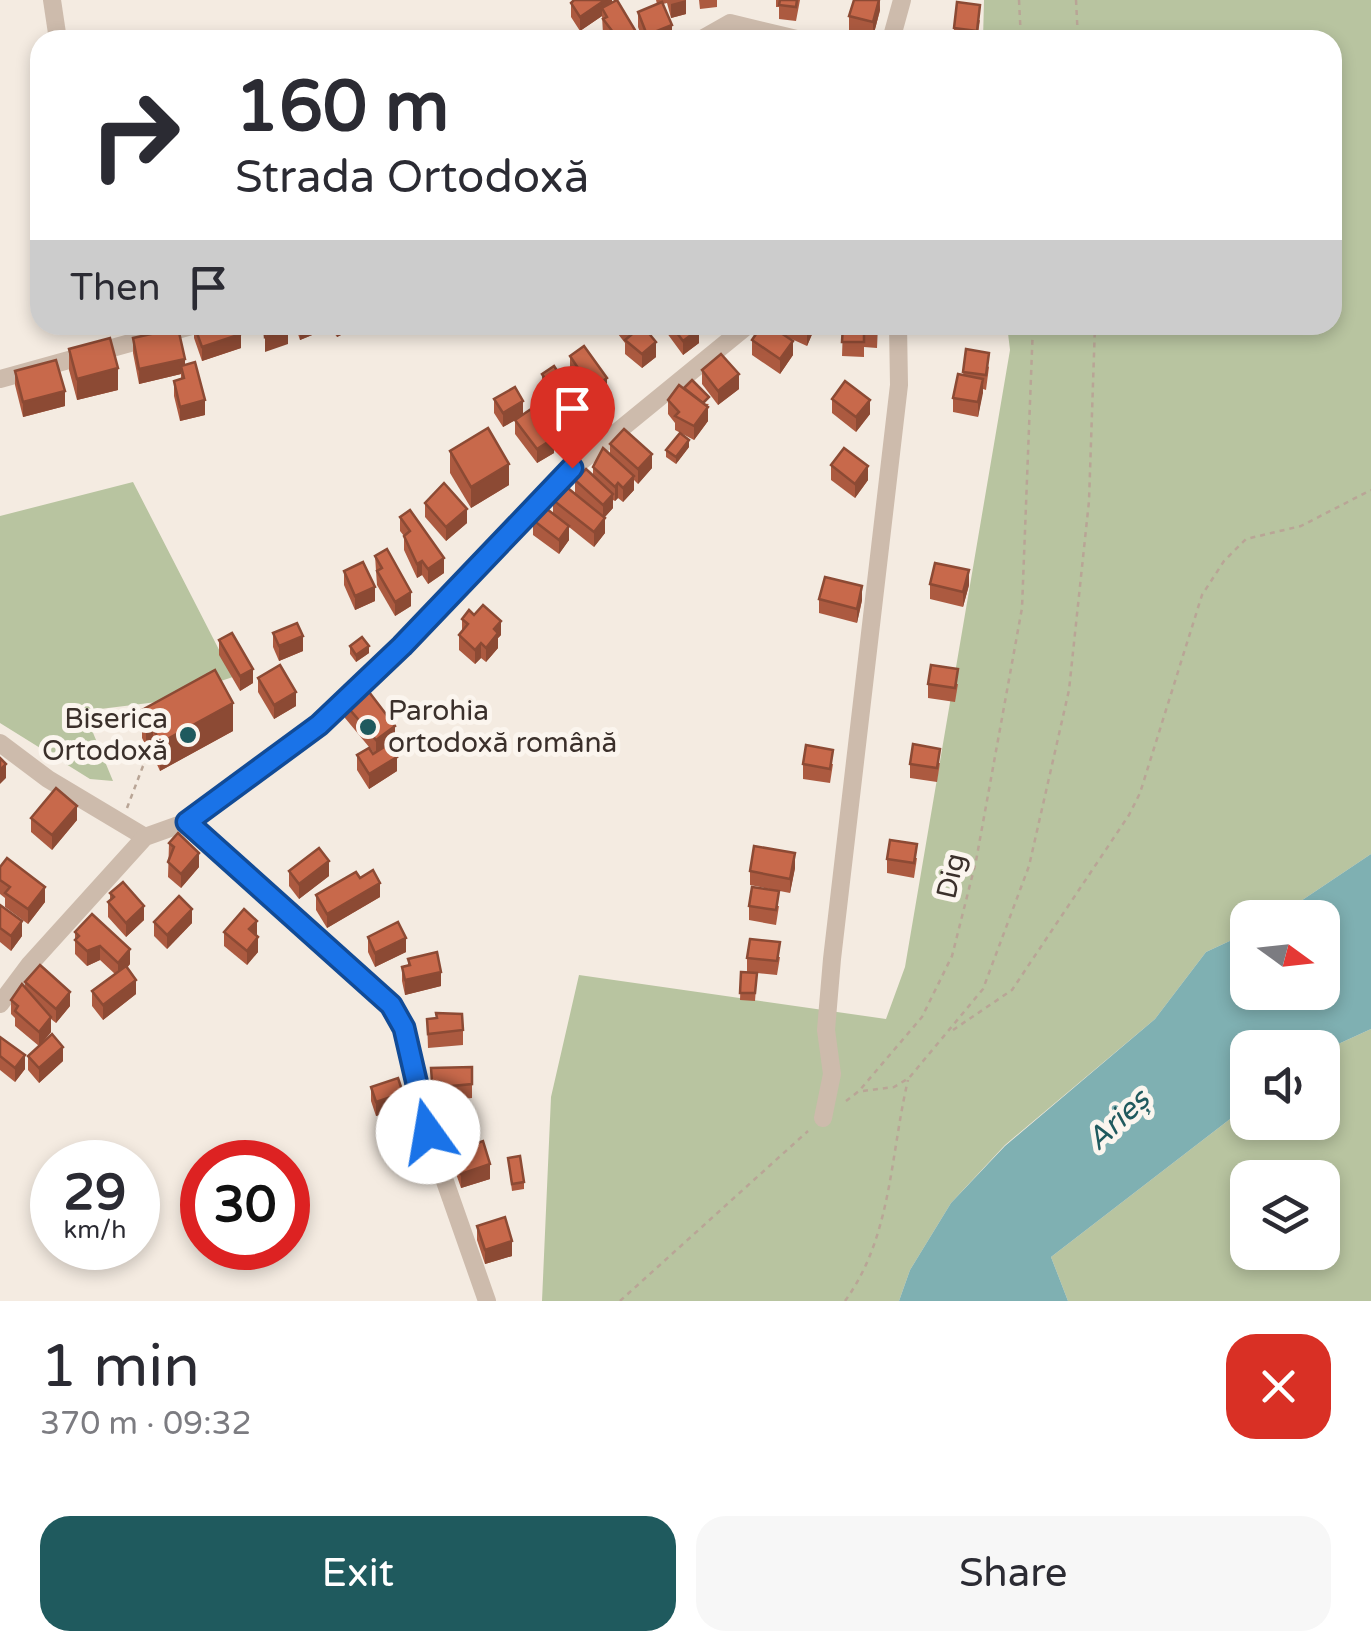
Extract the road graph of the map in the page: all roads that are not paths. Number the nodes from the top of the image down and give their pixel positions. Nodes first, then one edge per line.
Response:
1 (52, 0) edge
2 (902, 0) edge
3 (56, 30) edge
4 (717, 30) edge
5 (762, 30) edge
6 (894, 30) edge
7 (158, 335) edge
8 (736, 335) edge
9 (898, 335) edge
10 (0, 378) edge
11 (0, 743) edge
12 (187, 822) junction
13 (145, 837) junction
14 (0, 1004) edge
15 (823, 1118) road end
16 (487, 1301) edge

1 - 3 street
2 - 6 street
4 - 5 street
7 - 10 street
8 - 12 street
9 - 15 street
11 - 13 street
12 - 13 street
12 - 16 street
13 - 14 street

